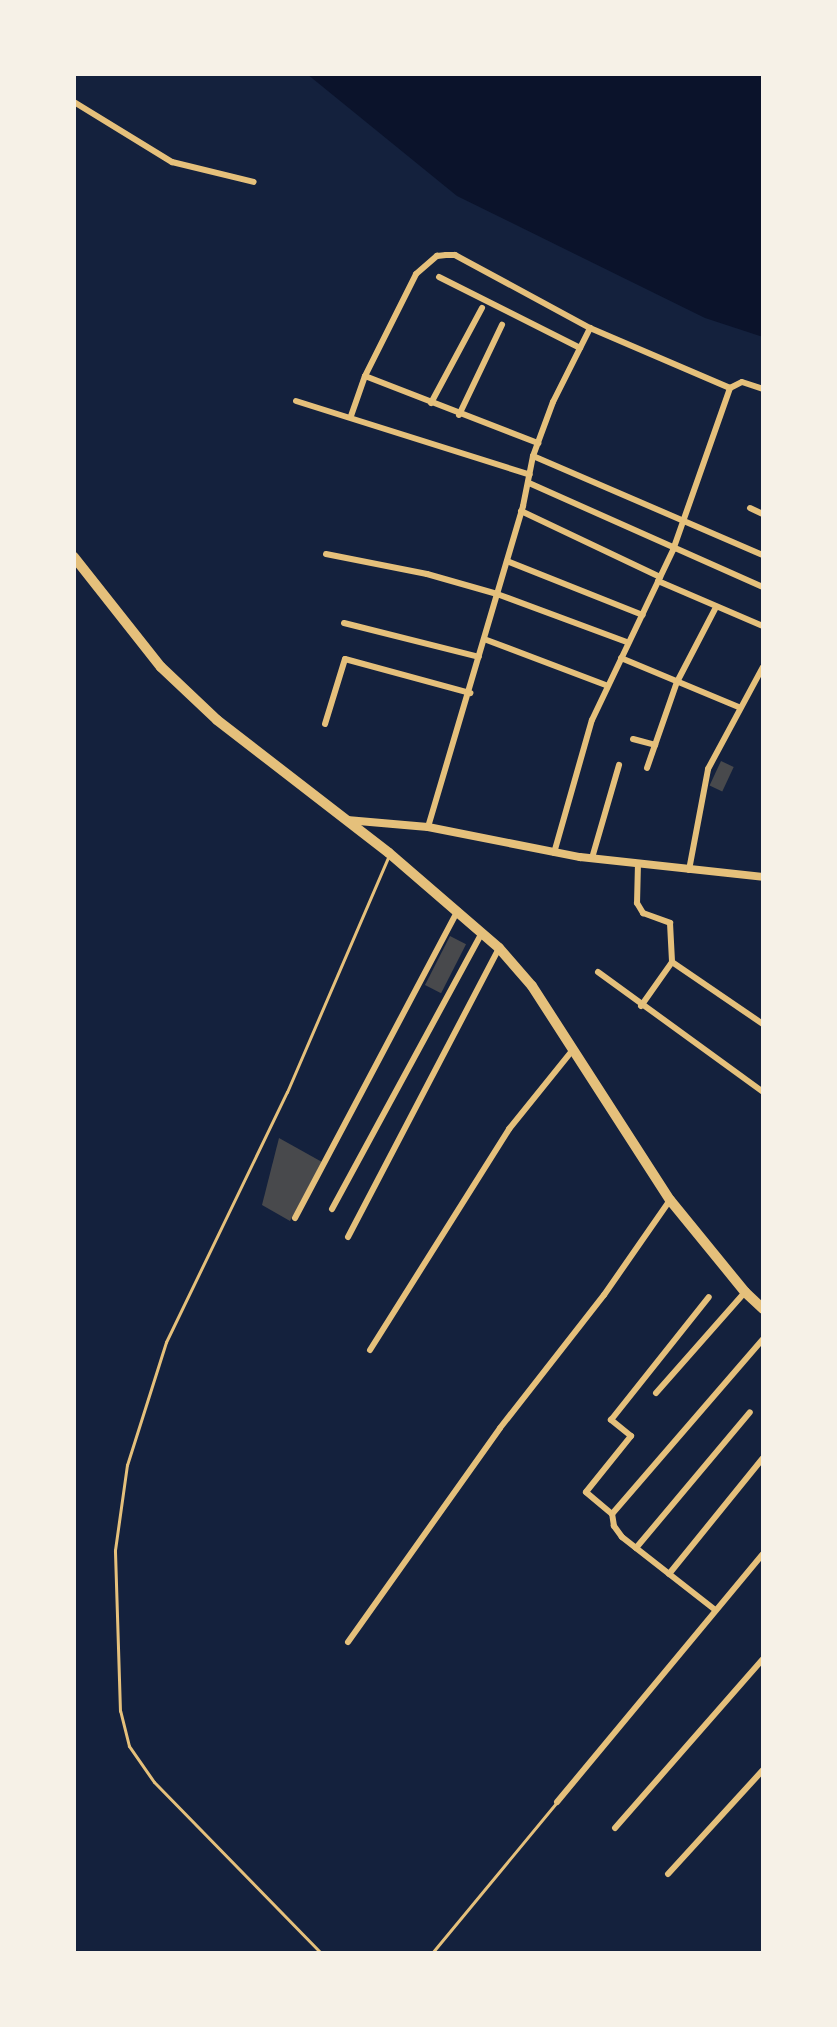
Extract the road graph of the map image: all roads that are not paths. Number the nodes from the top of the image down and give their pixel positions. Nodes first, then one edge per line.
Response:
1 (74, 102) edge
2 (254, 182) dead end
3 (439, 277) dead end
4 (482, 308) dead end
5 (502, 325) dead end
6 (590, 328) junction
7 (580, 348) junction
8 (365, 376) junction
9 (730, 388) junction
10 (763, 389) edge
11 (296, 401) dead end
12 (431, 403) junction
13 (459, 415) junction
14 (351, 416) junction
15 (538, 443) junction
16 (533, 456) junction
17 (529, 479) junction
18 (750, 508) dead end
19 (521, 511) junction
20 (763, 514) edge
21 (682, 518) junction
22 (673, 550) junction
23 (326, 554) dead end
24 (763, 555) edge
25 (74, 557) edge
26 (507, 561) junction
27 (659, 579) junction
28 (763, 587) edge
29 (497, 594) junction
30 (716, 607) junction
31 (643, 615) junction
32 (344, 623) dead end
33 (763, 626) edge
34 (484, 639) junction
35 (627, 642) junction
36 (479, 657) junction
37 (621, 658) junction
38 (763, 667) edge
39 (677, 682) junction
40 (606, 685) junction
41 (470, 693) junction
42 (739, 707) junction
43 (325, 724) dead end
44 (633, 739) dead end
45 (655, 745) junction
46 (619, 765) dead end
47 (647, 768) dead end
48 (342, 819) junction
49 (428, 827) junction
50 (389, 853) junction
51 (554, 853) junction
52 (592, 858) junction
53 (638, 863) junction
54 (689, 870) junction
55 (763, 877) edge
56 (458, 910) junction
57 (482, 933) junction
58 (499, 948) junction
59 (672, 962) junction
60 (598, 972) dead end
61 (641, 1006) junction
62 (763, 1024) edge
63 (572, 1051) junction
64 (763, 1092) edge
65 (670, 1200) junction
66 (332, 1209) dead end
67 (295, 1218) dead end
68 (348, 1237) dead end
69 (745, 1292) junction
70 (709, 1297) dead end
71 (763, 1309) edge
72 (763, 1339) edge
73 (370, 1350) dead end
74 (656, 1393) dead end
75 (750, 1412) dead end
76 (763, 1458) edge
77 (612, 1514) junction
78 (636, 1548) junction
79 (763, 1554) edge
80 (669, 1574) junction
81 (714, 1609) junction
82 (348, 1642) dead end
83 (763, 1659) edge
84 (763, 1770) edge
85 (557, 1802) joint
86 (615, 1828) dead end
87 (668, 1874) dead end
88 (321, 1953) edge
89 (432, 1953) edge

1 - 2 street
3 - 7 street
4 - 12 street
5 - 13 street
6 - 7 street
6 - 8 street
6 - 9 street
7 - 15 street
8 - 12 street
8 - 14 street
9 - 10 street
9 - 21 street
11 - 14 street
12 - 13 street
13 - 15 street
14 - 17 street
15 - 16 street
16 - 17 street
16 - 21 street
17 - 19 street
17 - 22 street
18 - 20 street
19 - 26 street
19 - 27 street
21 - 22 street
21 - 24 street
22 - 27 street
22 - 28 street
23 - 29 street
25 - 48 main road
26 - 29 street
26 - 31 street
27 - 30 street
27 - 31 street
29 - 34 street
29 - 35 street
30 - 33 street
30 - 39 street
31 - 35 street
32 - 36 street
34 - 36 street
34 - 40 street
35 - 37 street
36 - 41 street
37 - 39 street
37 - 40 street
38 - 42 street
39 - 42 street
39 - 45 street
40 - 51 street
41 - 43 street
41 - 49 street
42 - 54 street
44 - 45 street
45 - 47 street
46 - 52 street
48 - 49 street
48 - 50 main road
49 - 51 street
50 - 56 main road
50 - 88 lane
51 - 52 street
52 - 53 street
53 - 54 street
53 - 59 street
54 - 55 street
56 - 57 main road
56 - 67 street
57 - 58 main road
57 - 66 street
58 - 63 main road
58 - 68 street
59 - 61 street
59 - 62 street
60 - 61 street
61 - 64 street
63 - 65 main road
63 - 73 street
65 - 69 main road
65 - 82 street
69 - 71 main road
69 - 74 street
70 - 77 street
72 - 77 street
75 - 78 street
76 - 80 street
77 - 78 street
78 - 80 street
79 - 81 street
80 - 81 street
81 - 85 street
83 - 86 street
84 - 87 street
85 - 89 lane

